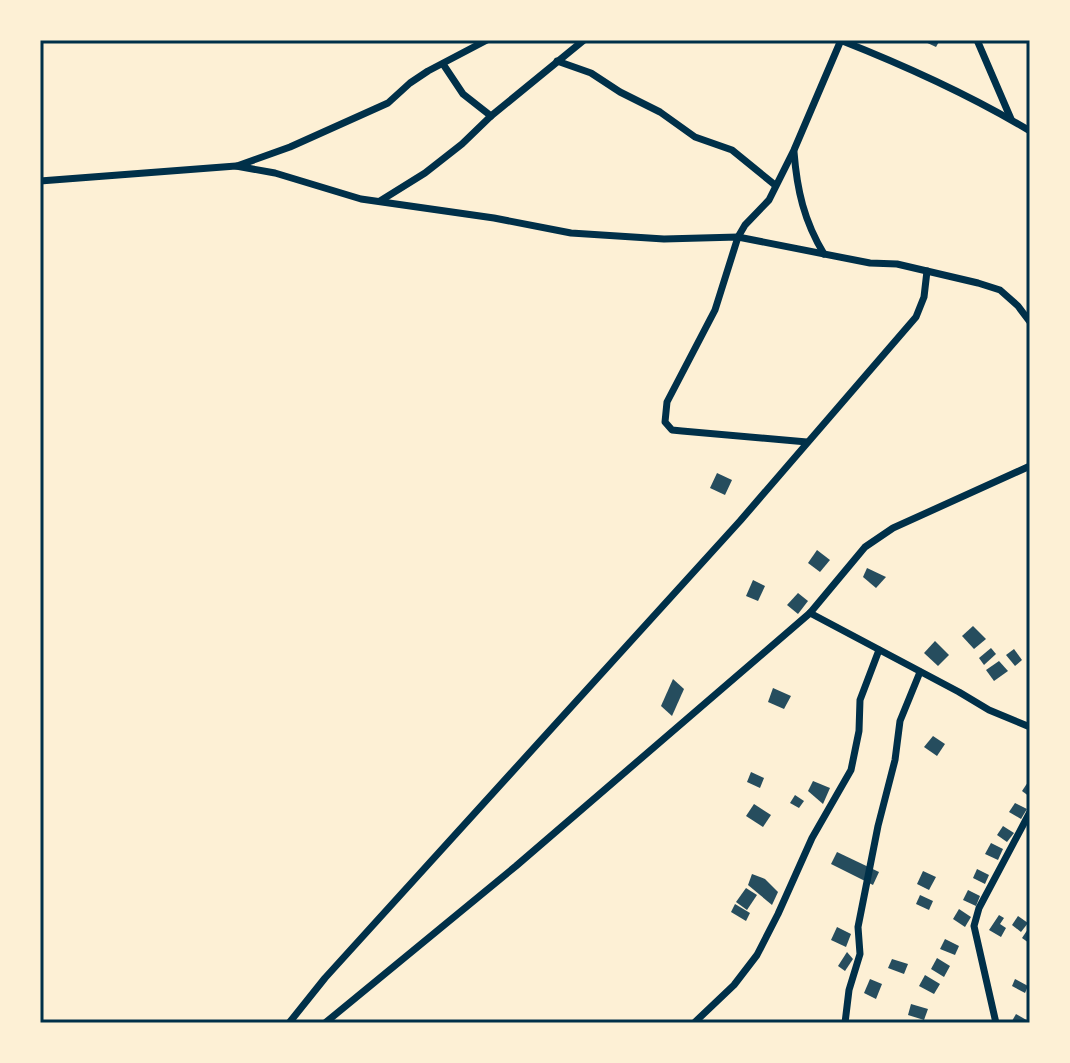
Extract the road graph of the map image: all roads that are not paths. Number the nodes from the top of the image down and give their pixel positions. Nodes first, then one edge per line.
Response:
1 (487, 40) edge
2 (584, 40) edge
3 (841, 40) edge
4 (977, 40) edge
5 (557, 61) junction
6 (443, 64) junction
7 (491, 116) junction
8 (1011, 120) junction
9 (1030, 131) edge
10 (794, 150) junction
11 (236, 166) junction
12 (40, 181) edge
13 (775, 185) junction
14 (380, 201) junction
15 (738, 237) junction
16 (824, 254) junction
17 (927, 271) junction
18 (1030, 322) edge
19 (807, 442) junction
20 (1030, 466) edge
21 (810, 613) junction
22 (879, 650) junction
23 (920, 672) junction
24 (1030, 727) edge
25 (1030, 812) edge
26 (289, 1023) edge
27 (325, 1023) edge
28 (694, 1023) edge
29 (845, 1023) edge
30 (996, 1023) edge

1 - 6 street
2 - 5 street
3 - 8 street
3 - 10 street
4 - 8 street
5 - 7 street
5 - 13 street
6 - 7 street
6 - 11 street
7 - 14 street
8 - 9 street
10 - 13 street
10 - 16 street
11 - 12 street
11 - 14 street
13 - 15 street
14 - 15 street
15 - 16 street
15 - 19 street
16 - 17 street
17 - 18 street
17 - 19 street
19 - 26 street
20 - 21 street
21 - 22 street
21 - 27 street
22 - 23 street
22 - 28 street
23 - 24 street
23 - 29 street
25 - 30 street

